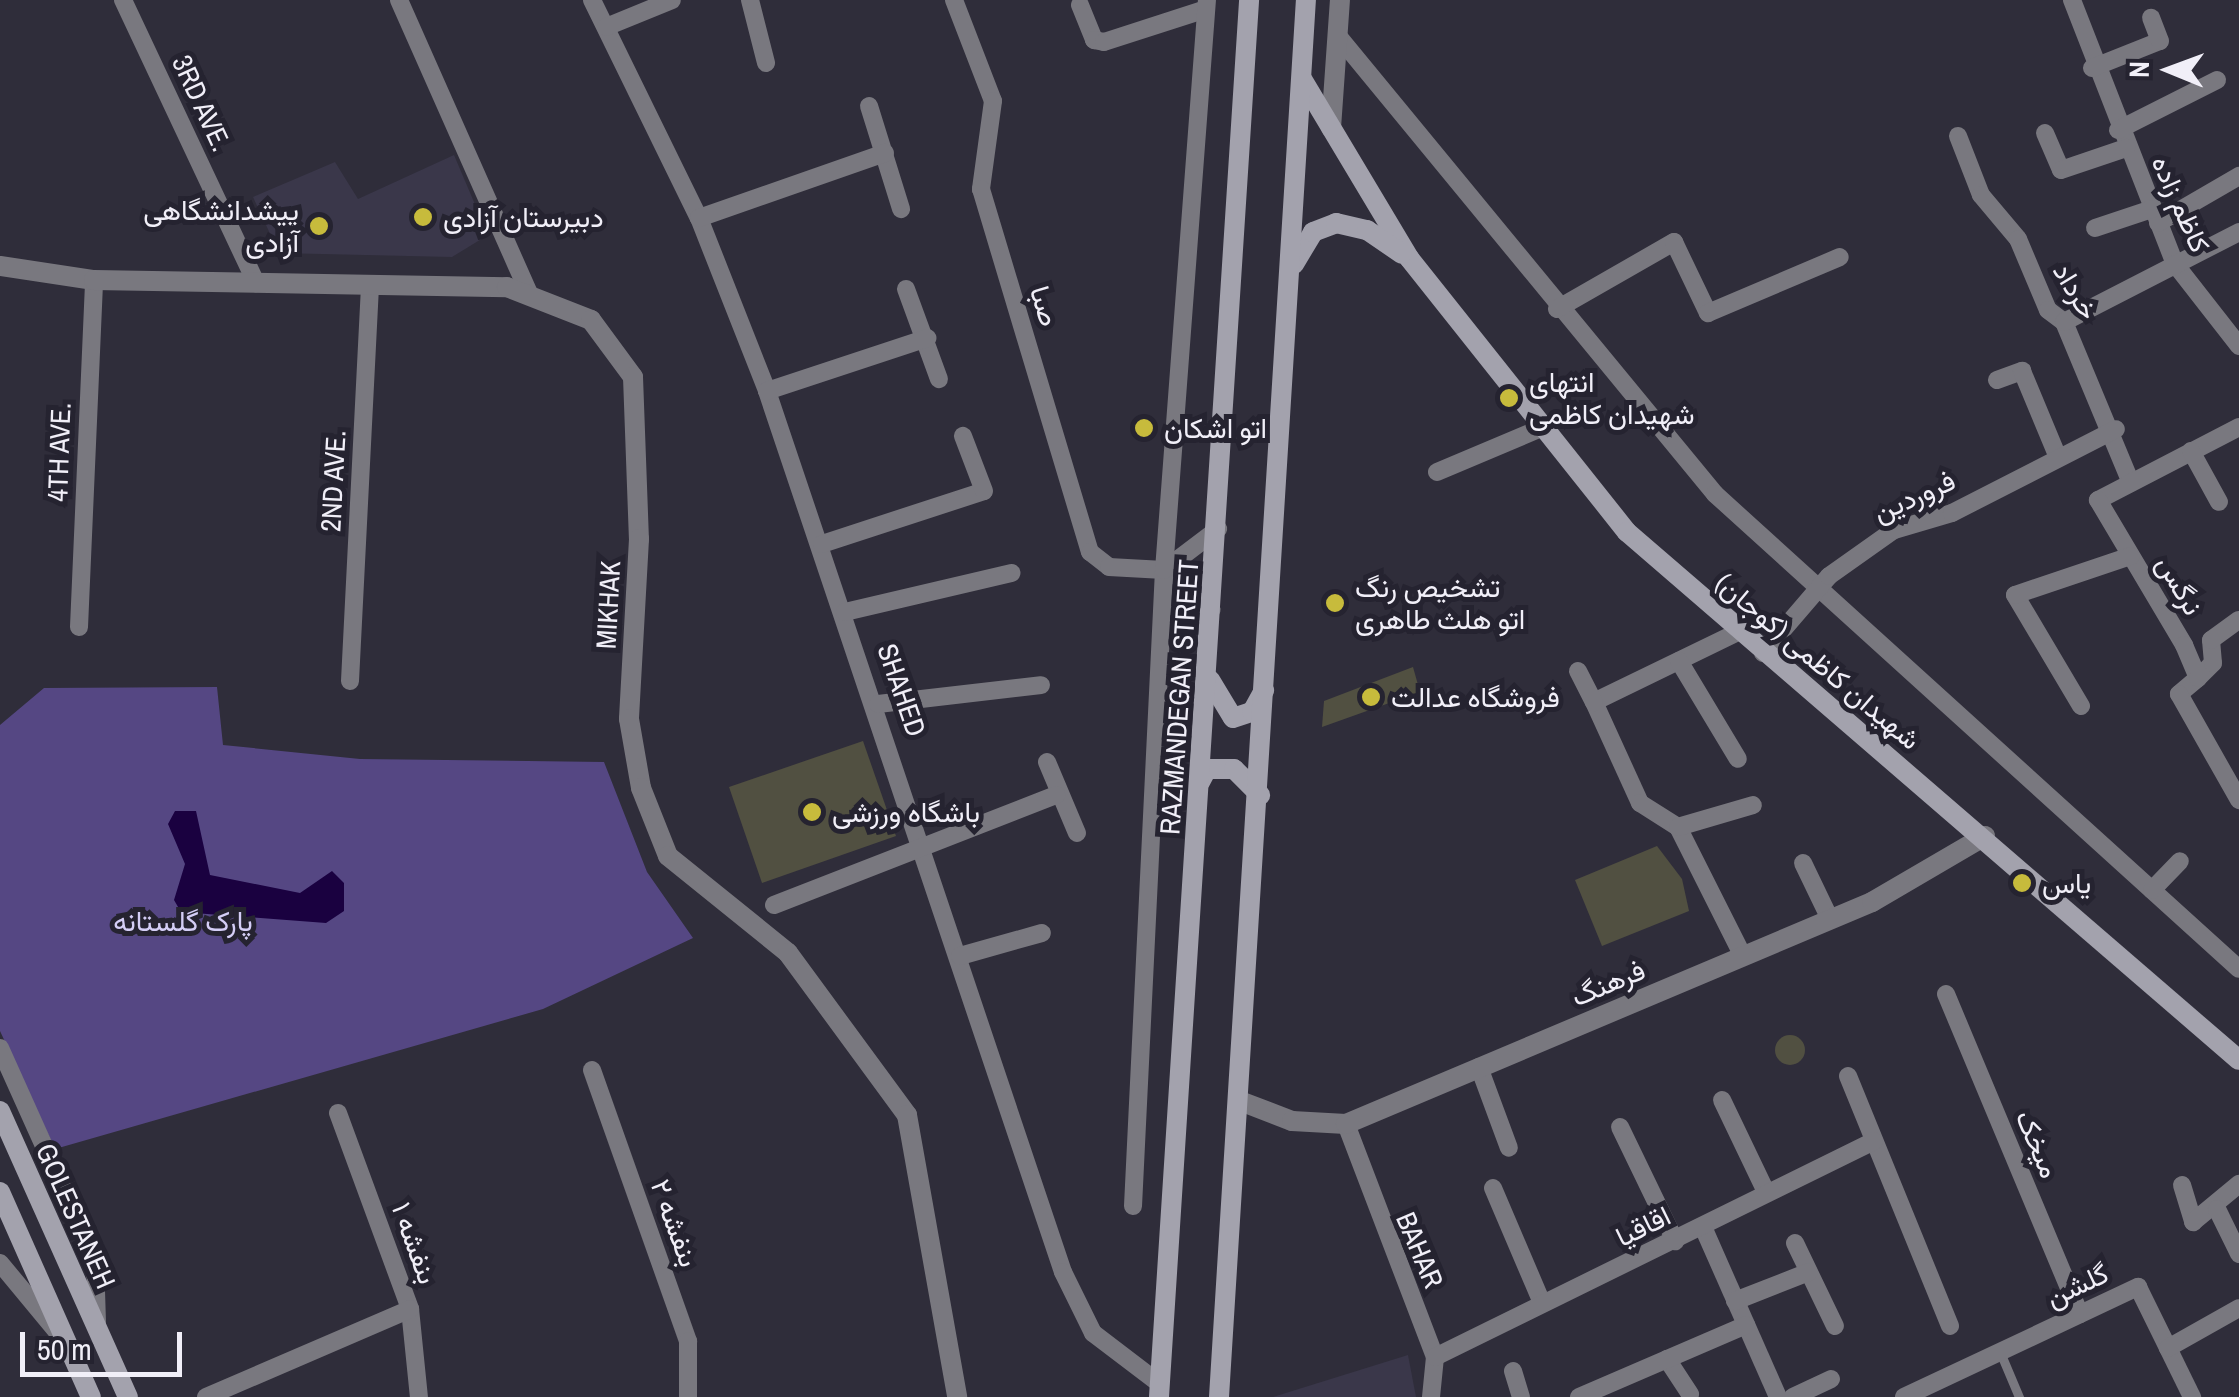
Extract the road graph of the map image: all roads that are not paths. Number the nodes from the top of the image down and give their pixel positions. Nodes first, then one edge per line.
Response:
1 (123, 0) edge
2 (399, 0) edge
3 (592, 0) edge
4 (672, 0) edge
5 (750, 0) edge
6 (954, 0) edge
7 (1249, 0) edge
8 (1306, 0) edge
9 (1340, 0) edge
10 (2072, 0) edge
11 (1206, 4) edge
12 (1080, 5) dead end
13 (2151, 18) dead end
14 (606, 27) junction
15 (1338, 36) junction
16 (766, 63) dead end
17 (2093, 70) junction
18 (1300, 78) junction
19 (2217, 80) dead end
20 (869, 106) dead end
21 (1331, 128) junction
22 (2118, 130) junction
23 (2045, 133) dead end
24 (1958, 136) dead end
25 (2126, 148) junction
26 (886, 152) junction
27 (2239, 176) edge
28 (901, 209) dead end
29 (2155, 216) junction
30 (699, 218) junction
31 (2095, 228) dead end
32 (2239, 232) edge
33 (1840, 257) dead end
34 (1409, 258) junction
35 (2175, 264) junction
36 (1292, 265) junction
37 (0, 266) edge
38 (94, 280) junction
39 (256, 283) junction
40 (370, 285) junction
41 (906, 289) dead end
42 (528, 294) junction
43 (1556, 310) junction
44 (2064, 322) junction
45 (927, 338) junction
46 (2239, 346) edge
47 (940, 379) dead end
48 (1997, 380) dead end
49 (767, 391) junction
50 (2239, 427) edge
51 (1541, 428) junction
52 (2116, 428) junction
53 (963, 436) dead end
54 (2191, 452) junction
55 (2057, 454) junction
56 (1437, 472) dead end
57 (2131, 482) junction
58 (2219, 502) dead end
59 (1218, 529) junction
60 (822, 544) junction
61 (2131, 556) junction
62 (1164, 570) junction
63 (1011, 574) dead end
64 (1815, 590) junction
65 (1212, 610) junction
66 (846, 612) junction
67 (2239, 620) edge
68 (79, 627) dead end
69 (1738, 632) junction
70 (1763, 653) junction
71 (1679, 661) junction
72 (1578, 671) dead end
73 (1208, 674) junction
74 (2198, 678) junction
75 (350, 681) dead end
76 (1041, 684) dead end
77 (1267, 684) junction
78 (1594, 702) junction
79 (878, 704) junction
80 (2081, 706) dead end
81 (1738, 759) dead end
82 (1047, 762) dead end
83 (1200, 782) junction
84 (1056, 795) junction
85 (1260, 795) junction
86 (2239, 800) edge
87 (1753, 805) dead end
88 (1678, 827) junction
89 (1077, 833) dead end
90 (1986, 836) junction
91 (925, 848) junction
92 (2180, 861) dead end
93 (1803, 863) dead end
94 (2152, 890) junction
95 (774, 905) dead end
96 (1830, 920) junction
97 (1042, 933) dead end
98 (960, 956) junction
99 (1742, 956) junction
100 (2239, 969) edge
101 (1946, 994) dead end
102 (0, 1048) edge
103 (2236, 1049) edge
104 (1480, 1067) junction
105 (592, 1070) dead end
106 (1848, 1076) dead end
107 (1722, 1100) dead end
108 (1240, 1101) junction
109 (0, 1111) edge
110 (338, 1113) dead end
111 (1346, 1124) junction
112 (1620, 1127) dead end
113 (1874, 1141) junction
114 (1508, 1148) dead end
115 (2239, 1184) edge
116 (2182, 1185) dead end
117 (1493, 1188) dead end
118 (0, 1192) edge
119 (1766, 1192) junction
120 (1133, 1206) dead end
121 (2216, 1209) junction
122 (1703, 1227) junction
123 (1675, 1240) junction
124 (1795, 1243) dead end
125 (2239, 1254) edge
126 (0, 1263) edge
127 (1809, 1272) junction
128 (1735, 1300) junction
129 (1542, 1303) junction
130 (2239, 1308) edge
131 (410, 1309) junction
132 (2080, 1314) junction
133 (1746, 1324) junction
134 (1835, 1326) dead end
135 (1950, 1326) dead end
136 (98, 1332) junction
137 (68, 1344) junction
138 (2168, 1348) junction
139 (2000, 1352) junction
140 (1434, 1357) junction
141 (1667, 1359) junction
142 (1513, 1372) dead end
143 (1831, 1379) dead end
144 (1159, 1391) edge
145 (1690, 1394) dead end
146 (91, 1397) edge
147 (128, 1397) edge
148 (206, 1397) edge
149 (418, 1397) edge
150 (688, 1397) edge
151 (957, 1397) edge
152 (1219, 1397) edge
153 (1431, 1397) edge
154 (1521, 1397) edge
155 (1579, 1397) edge
156 (1778, 1397) edge
157 (1793, 1397) edge
158 (1904, 1397) edge
159 (2018, 1397) edge
160 (2192, 1397) edge

1 - 39 street, 3RD AVE.
2 - 42 street
3 - 14 street, SHAHED
4 - 14 street
5 - 16 street
6 - 62 street, صبا
7 - 59 main road, RAZMANDEGAN STREET
8 - 18 main road
9 - 15 street
10 - 17 street, کاظم زاده
11 - 12 street
11 - 62 street
13 - 17 street
14 - 30 street, SHAHED
15 - 21 street
15 - 43 street
17 - 22 street, کاظم زاده
18 - 21 main road
18 - 36 main road
19 - 22 street
20 - 26 street
21 - 34 main road
22 - 25 street, کاظم زاده
23 - 25 street
24 - 44 street, خرداد
25 - 29 street, کاظم زاده
26 - 28 street
26 - 30 street
27 - 29 street
29 - 31 street
29 - 35 street, کاظم زاده
30 - 49 street, SHAHED
32 - 35 street
33 - 43 street
34 - 36 main road
34 - 51 main road, شهیدان کاظمی (کوجان)
35 - 44 street
35 - 46 street, کاظم زاده
36 - 77 main road
37 - 38 street, MIKHAK
38 - 39 street, MIKHAK
38 - 68 street, 4TH AVE.
39 - 40 street, MIKHAK
40 - 42 street, MIKHAK
40 - 75 street, 2ND AVE.
41 - 45 street
42 - 151 street, MIKHAK
43 - 64 street
44 - 52 street, خرداد
45 - 47 street
45 - 49 street
48 - 55 street
49 - 60 street, SHAHED
50 - 54 street
51 - 56 street
51 - 69 main road, شهیدان کاظمی (کوجان)
52 - 55 street, فروردین
52 - 57 street, خرداد
53 - 60 street
54 - 57 street
54 - 58 street
55 - 64 street, فروردین
57 - 61 street, نرگس
59 - 62 street
59 - 65 main road, RAZMANDEGAN STREET
60 - 66 street, SHAHED
61 - 74 street, نرگس
61 - 80 street
62 - 65 street
62 - 120 street
63 - 66 street
64 - 70 street, فروردین
64 - 94 street
65 - 73 main road, RAZMANDEGAN STREET
66 - 79 street, SHAHED
67 - 74 street
69 - 70 main road, شهیدان کاظمی (کوجان)
69 - 71 street
70 - 90 main road, شهیدان کاظمی (کوجان)
71 - 78 street
71 - 81 street
72 - 78 street
73 - 77 main road
73 - 83 main road, RAZMANDEGAN STREET
74 - 86 street
76 - 79 street
77 - 85 main road
78 - 88 street
79 - 91 street, SHAHED
82 - 84 street
83 - 85 main road
83 - 144 main road, RAZMANDEGAN STREET
84 - 89 street
84 - 91 street
85 - 108 main road
87 - 88 street
88 - 99 street
90 - 96 street, فرهنگ
90 - 103 main road, شهیدان کاظمی (کوجان)
91 - 95 street
91 - 98 street, SHAHED
92 - 94 street
93 - 96 street
94 - 100 street
96 - 99 street, فرهنگ
97 - 98 street
98 - 144 street, SHAHED
99 - 104 street, فرهنگ
101 - 132 street, میخک
102 - 136 street
104 - 111 street, فرهنگ
104 - 114 street
105 - 150 street, بنفشه ۲
106 - 113 street
107 - 119 street
108 - 111 street, فرهنگ
108 - 152 main road
109 - 136 main road, GOLESTANEH
110 - 131 street, بنفشه ۱
111 - 140 street, BAHAR
112 - 123 street
113 - 119 street, اقاقیا
113 - 135 street
115 - 121 street
116 - 121 street
117 - 129 street
118 - 137 main road
119 - 122 street, اقاقیا
121 - 125 street
122 - 123 street, اقاقیا
122 - 128 street
123 - 129 street, اقاقیا
124 - 127 street
126 - 137 street
127 - 128 street
127 - 134 street
128 - 133 street
129 - 140 street, اقاقیا
130 - 138 street
131 - 148 street
131 - 149 street, بنفشه ۱
132 - 138 street, گلشن
132 - 139 street, گلشن
133 - 141 street
133 - 156 street
136 - 147 main road, GOLESTANEH
137 - 146 main road
138 - 160 street
139 - 158 street, گلشن
139 - 159 lane
140 - 153 street, BAHAR
141 - 145 street
141 - 155 street
142 - 154 street
143 - 157 street

